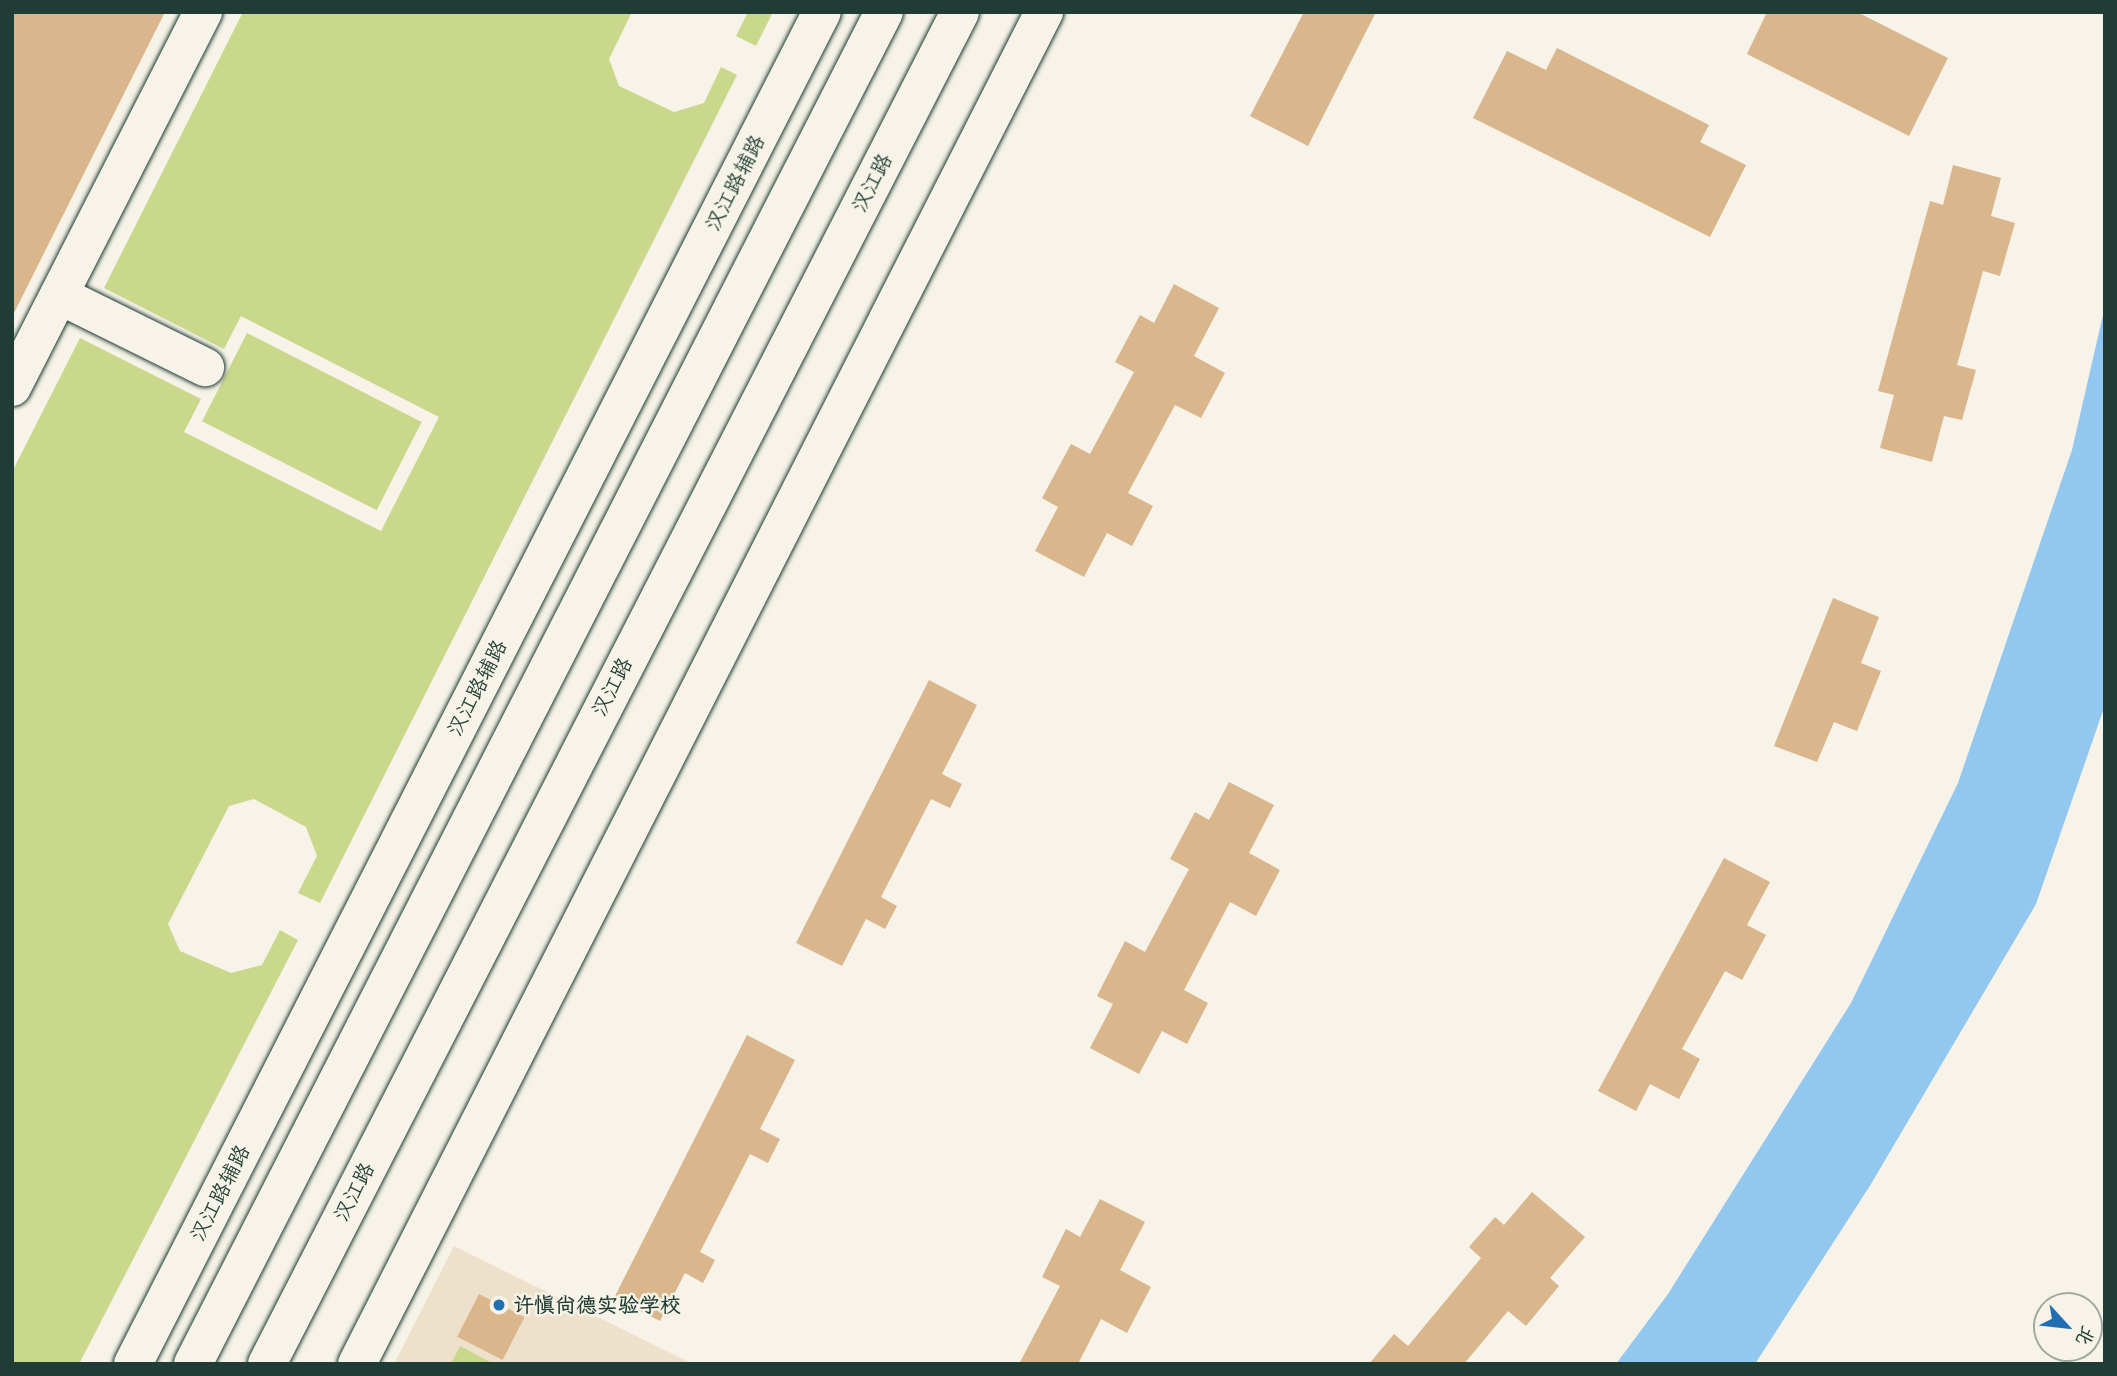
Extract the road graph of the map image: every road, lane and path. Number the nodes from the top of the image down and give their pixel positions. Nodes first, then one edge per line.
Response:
1 (203, 12) edge
2 (822, 12) edge
3 (884, 12) edge
4 (960, 12) edge
5 (1044, 12) edge
6 (59, 295) junction
7 (205, 368) dead end
8 (12, 387) edge
9 (133, 1364) edge
10 (193, 1364) edge
11 (267, 1364) edge
12 (357, 1364) edge

1 - 6 street
2 - 9 street, 汉江路辅路
3 - 10 street
4 - 11 street, 汉江路
5 - 12 street
6 - 7 street
6 - 8 street

